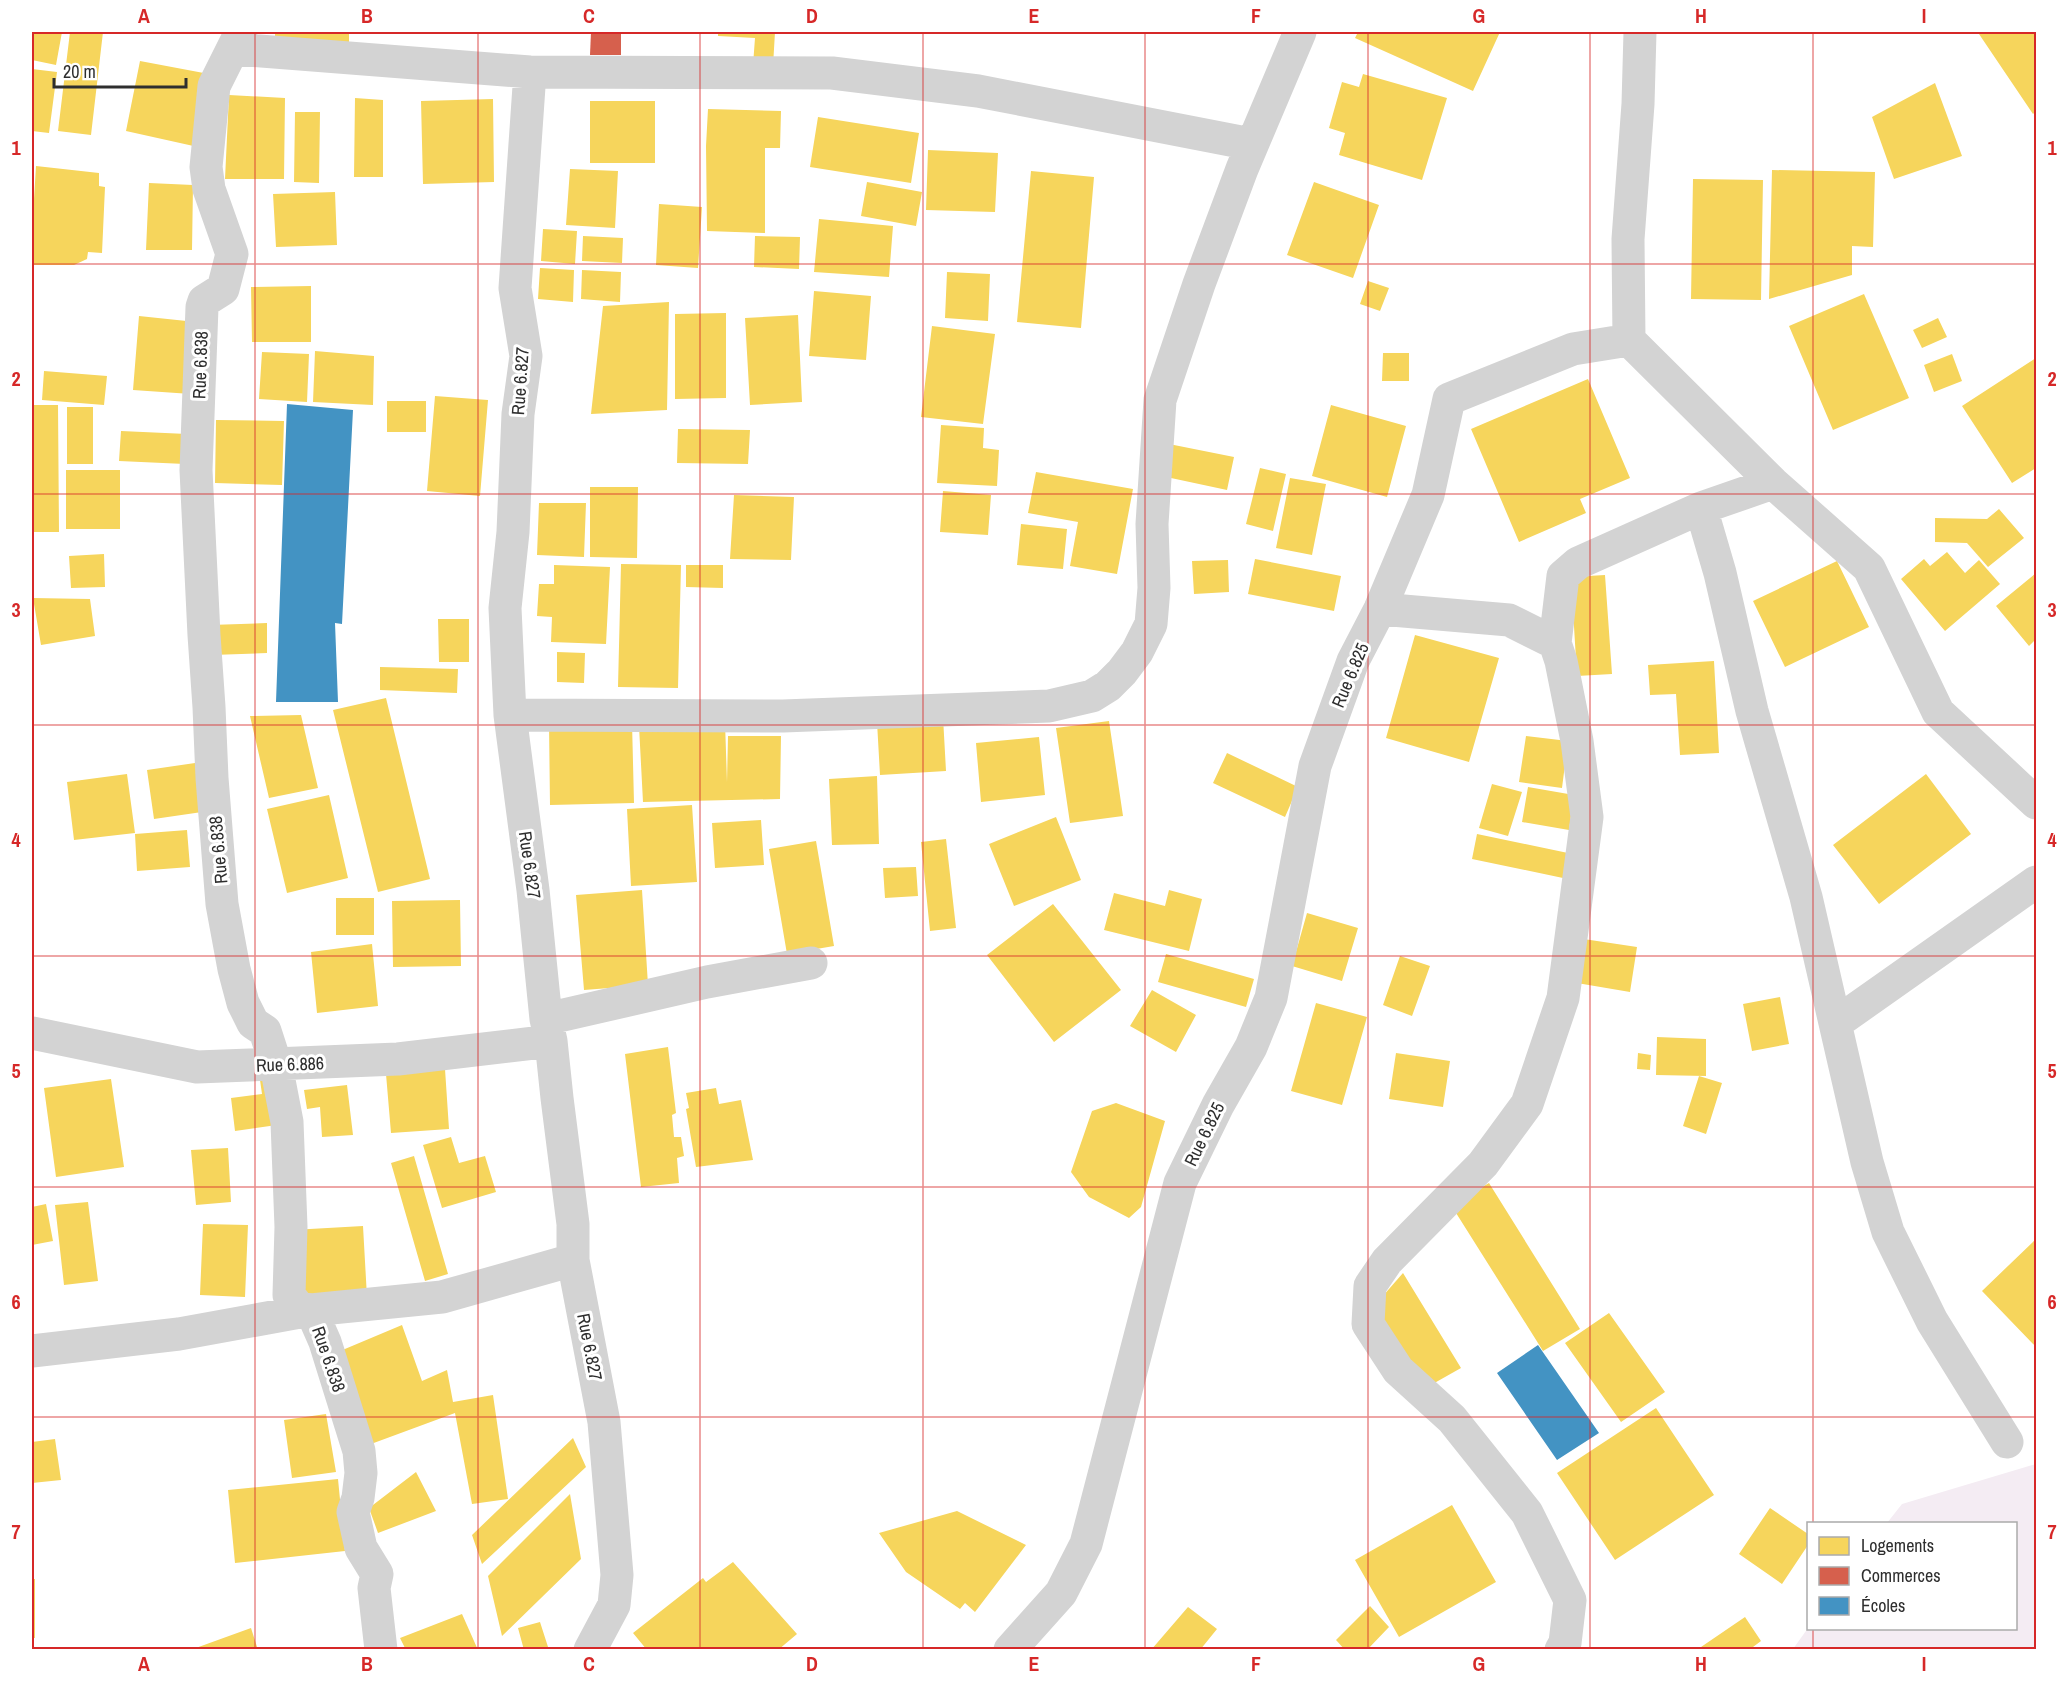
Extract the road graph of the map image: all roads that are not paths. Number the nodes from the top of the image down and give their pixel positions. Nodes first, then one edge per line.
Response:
1 (1300, 32) edge
2 (1640, 32) edge
3 (237, 40) edge
4 (530, 72) junction
5 (1251, 144) junction
6 (1629, 339) junction
7 (1773, 483) junction
8 (1701, 508) junction
9 (1380, 609) junction
10 (1555, 643) junction
11 (510, 715) junction
12 (2037, 803) edge
13 (2037, 882) edge
14 (811, 963) dead end
15 (1836, 1023) junction
16 (549, 1030) junction
17 (32, 1032) edge
18 (276, 1065) junction
19 (573, 1260) junction
20 (312, 1311) junction
21 (32, 1351) edge
22 (2007, 1442) dead end
23 (381, 1650) edge
24 (590, 1650) edge
25 (1011, 1650) edge
26 (1561, 1650) edge

1 - 5 street
2 - 6 street
3 - 4 street
3 - 18 street, Rue 6.838
4 - 5 street
4 - 11 street, Rue 6.827
5 - 11 street
6 - 7 street
6 - 9 street, Rue 6.825
7 - 8 street
7 - 12 street
8 - 10 street
8 - 15 street
9 - 10 street
9 - 25 street, Rue 6.825
10 - 26 street
11 - 16 street, Rue 6.827
13 - 15 street
14 - 16 street, Rue 6.886
15 - 22 street
16 - 18 street, Rue 6.886
16 - 19 street, Rue 6.827
17 - 18 street, Rue 6.886
18 - 20 street, Rue 6.838
19 - 20 street
19 - 24 street, Rue 6.827
20 - 21 street
20 - 23 street, Rue 6.838

